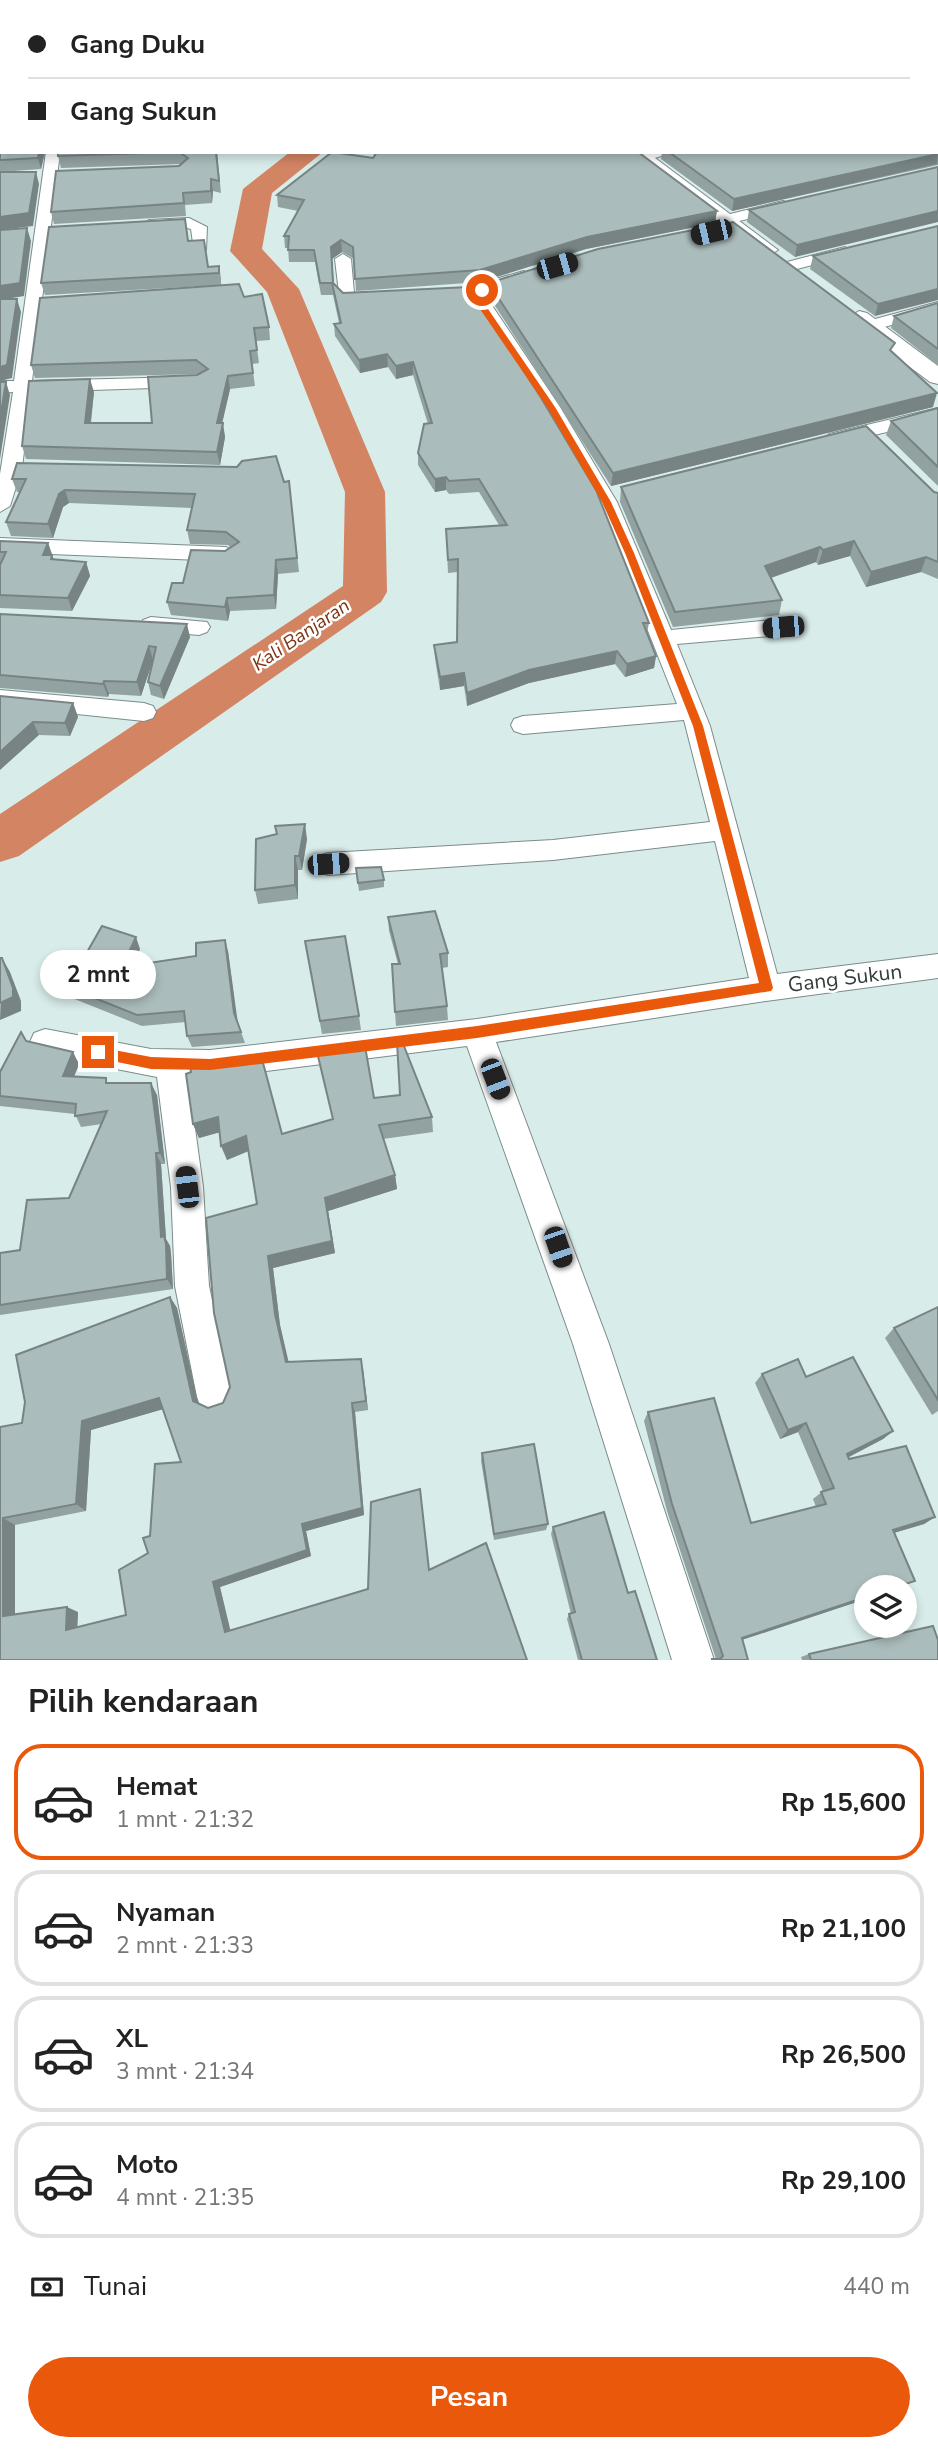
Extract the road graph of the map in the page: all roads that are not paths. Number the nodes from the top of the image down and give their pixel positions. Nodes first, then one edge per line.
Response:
1 (53, 154) edge
2 (638, 155) edge
3 (793, 204) edge
4 (135, 226) edge
5 (725, 226) junction
6 (200, 247) edge
7 (857, 249) edge
8 (344, 259) dead end
9 (789, 266) junction
10 (544, 270) edge
11 (809, 281) edge
12 (397, 296) edge
13 (39, 302) junction
14 (11, 304) edge
15 (840, 304) edge
16 (938, 307) edge
17 (870, 326) junction
18 (938, 377) edge
19 (199, 381) edge
20 (21, 386) junction
21 (0, 387) edge
22 (938, 414) edge
23 (866, 430) junction
24 (818, 442) edge
25 (884, 448) edge
26 (12, 468) edge
27 (630, 490) edge
28 (604, 497) junction
29 (0, 506) edge
30 (0, 545) edge
31 (228, 555) edge
32 (132, 624) edge
33 (198, 626) dead end
34 (783, 627) dead end
35 (663, 638) junction
36 (0, 698) edge
37 (692, 710) junction
38 (144, 712) dead end
39 (523, 725) dead end
40 (726, 830) junction
41 (328, 864) dead end
42 (938, 966) edge
43 (766, 988) junction
44 (477, 1032) junction
45 (45, 1042) edge
46 (171, 1065) junction
47 (215, 1397) dead end
48 (693, 1660) edge

1 - 13 street
2 - 5 street
3 - 5 street
4 - 6 street
5 - 9 street
7 - 9 street
8 - 12 street
9 - 11 street
10 - 28 street
13 - 14 street
13 - 20 street
15 - 17 street
16 - 17 street
17 - 18 street
19 - 20 street
20 - 21 street
20 - 26 street
22 - 23 street
23 - 24 street
23 - 25 street
26 - 29 street
27 - 28 street
28 - 35 street
30 - 31 street
32 - 33 street
34 - 35 street
35 - 37 street
36 - 38 street
37 - 39 street
37 - 40 street
40 - 41 street
40 - 43 street
42 - 43 street, Gang Sukun
43 - 44 street, Gang Sukun
44 - 46 street, Gang Sukun
44 - 48 street
45 - 46 street, Gang Sukun
46 - 47 street

